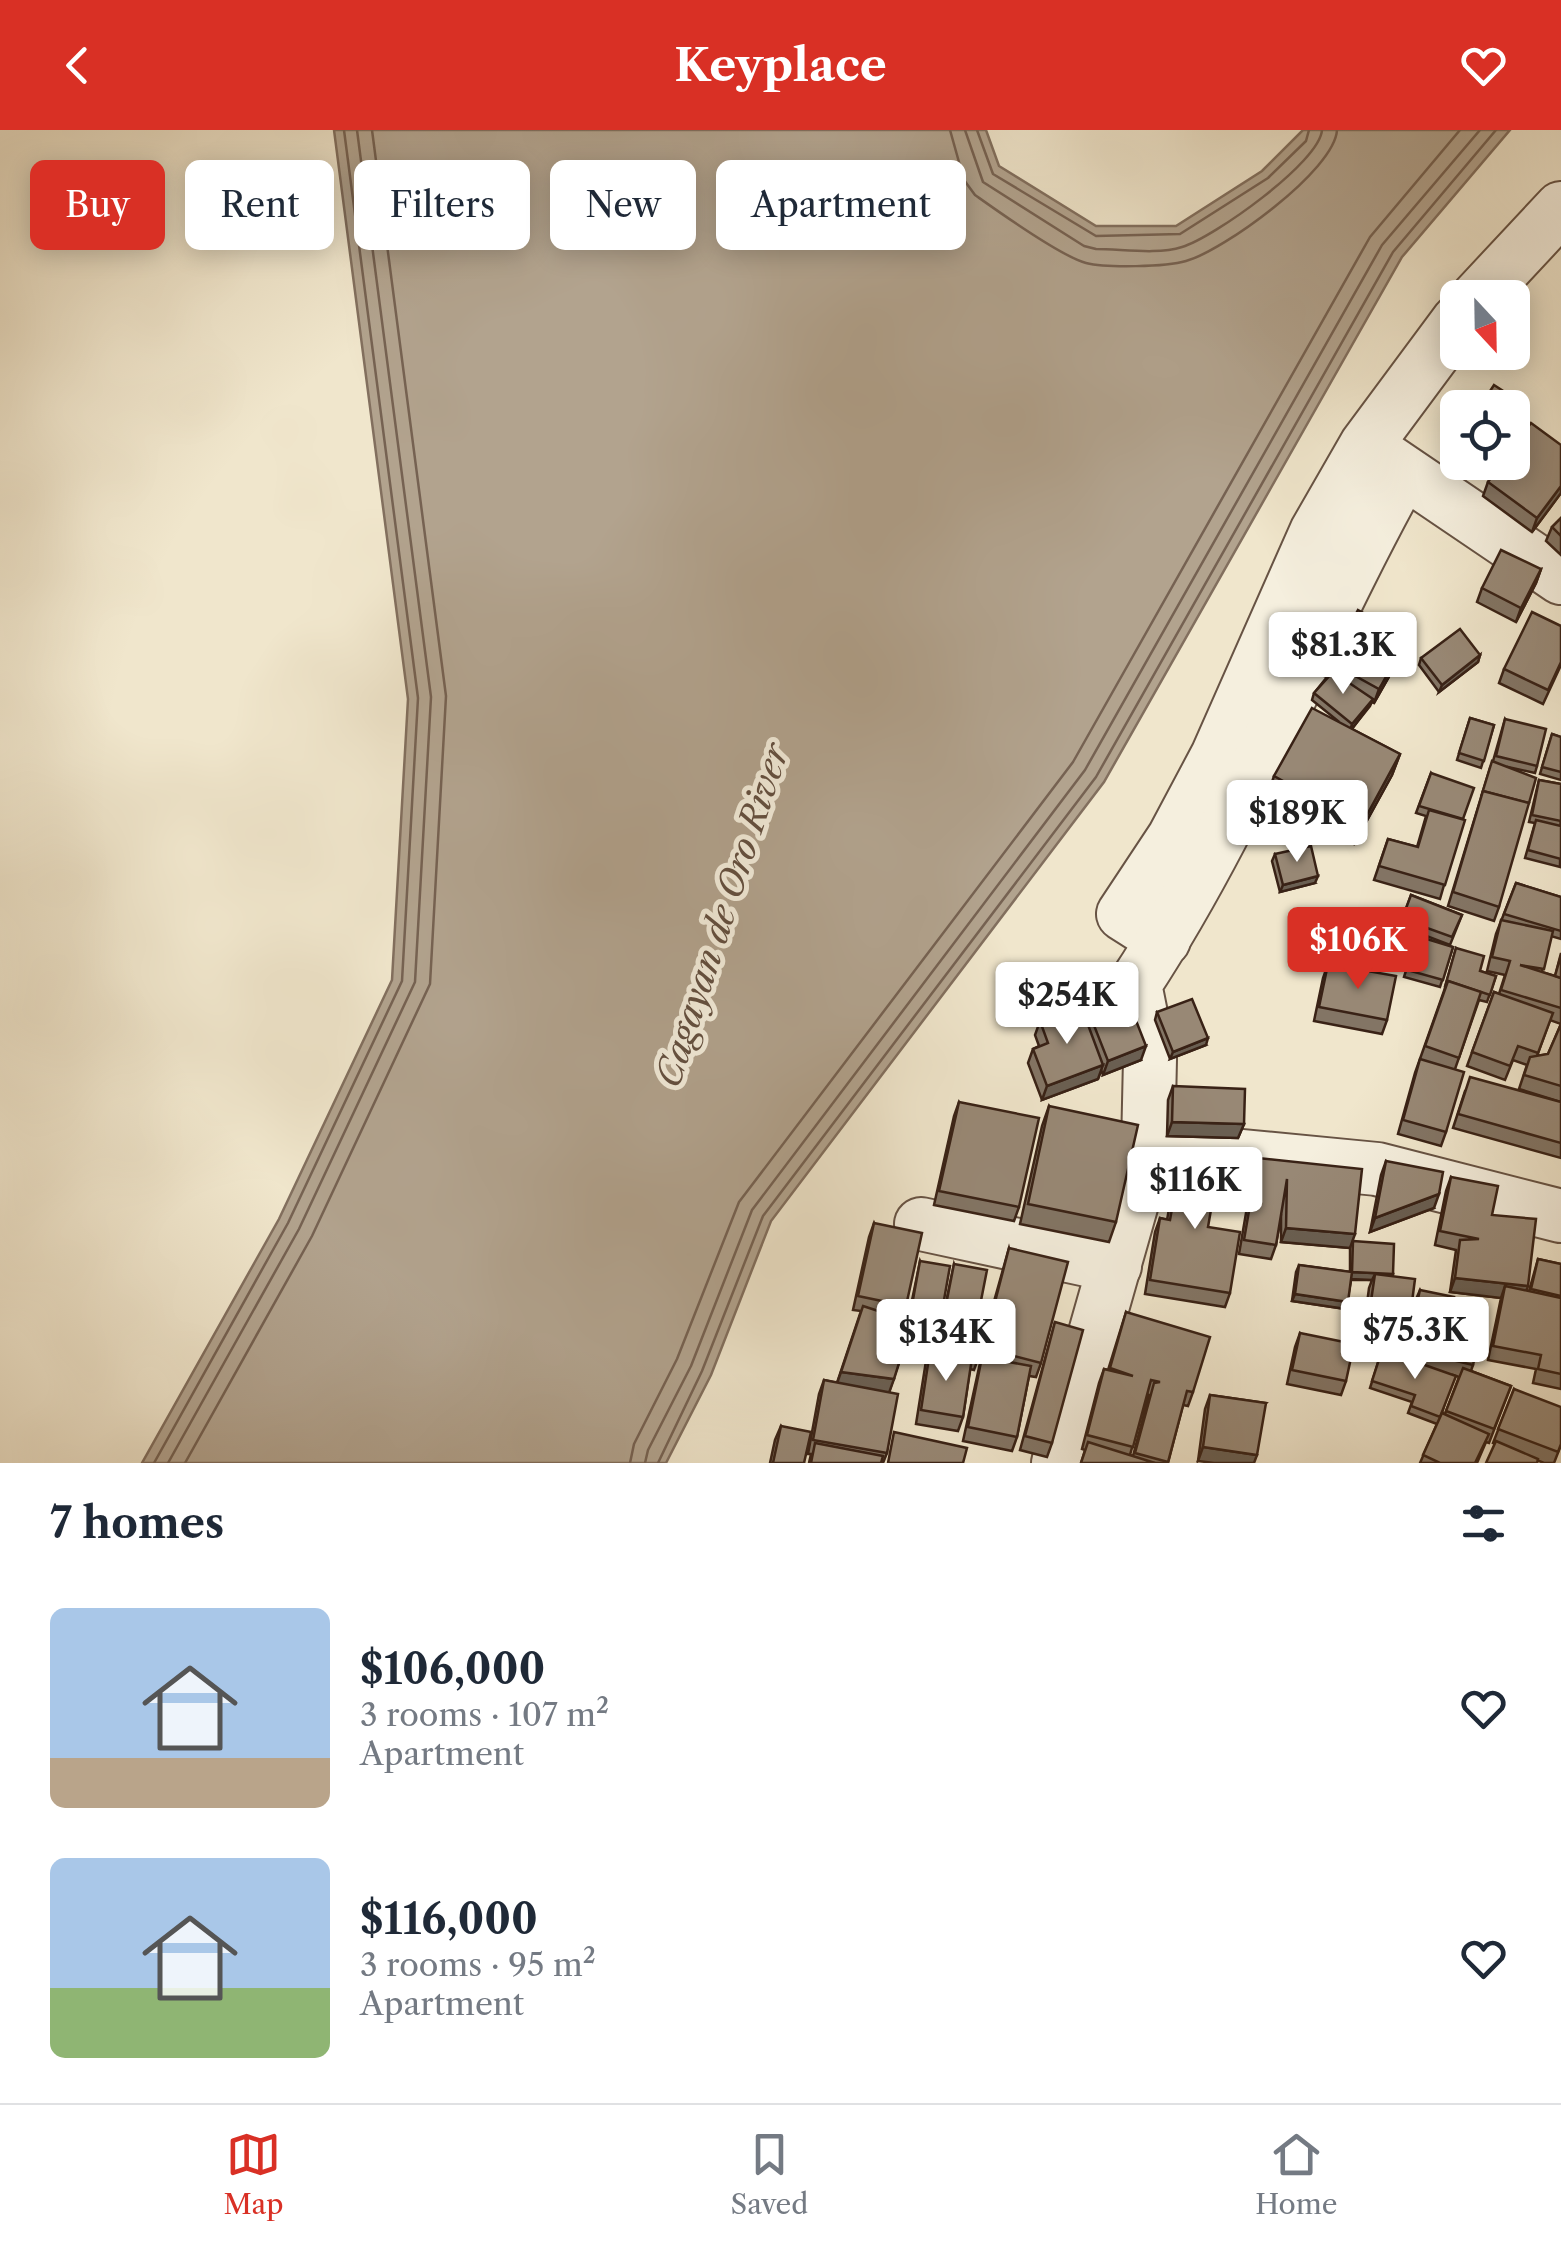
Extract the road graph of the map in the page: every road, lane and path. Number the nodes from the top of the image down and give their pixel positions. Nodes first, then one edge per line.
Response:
1 (1561, 208) edge
2 (1494, 280) edge
3 (1440, 355) edge
4 (1384, 459) junction
5 (1561, 578) edge
6 (1148, 1147) junction
7 (1561, 1216) edge
8 (921, 1224) dead end
9 (1115, 1266) junction
10 (1058, 1463) edge

1 - 2 street
3 - 4 street
4 - 5 street
4 - 6 street
6 - 7 street
6 - 9 street
8 - 9 street
9 - 10 street

